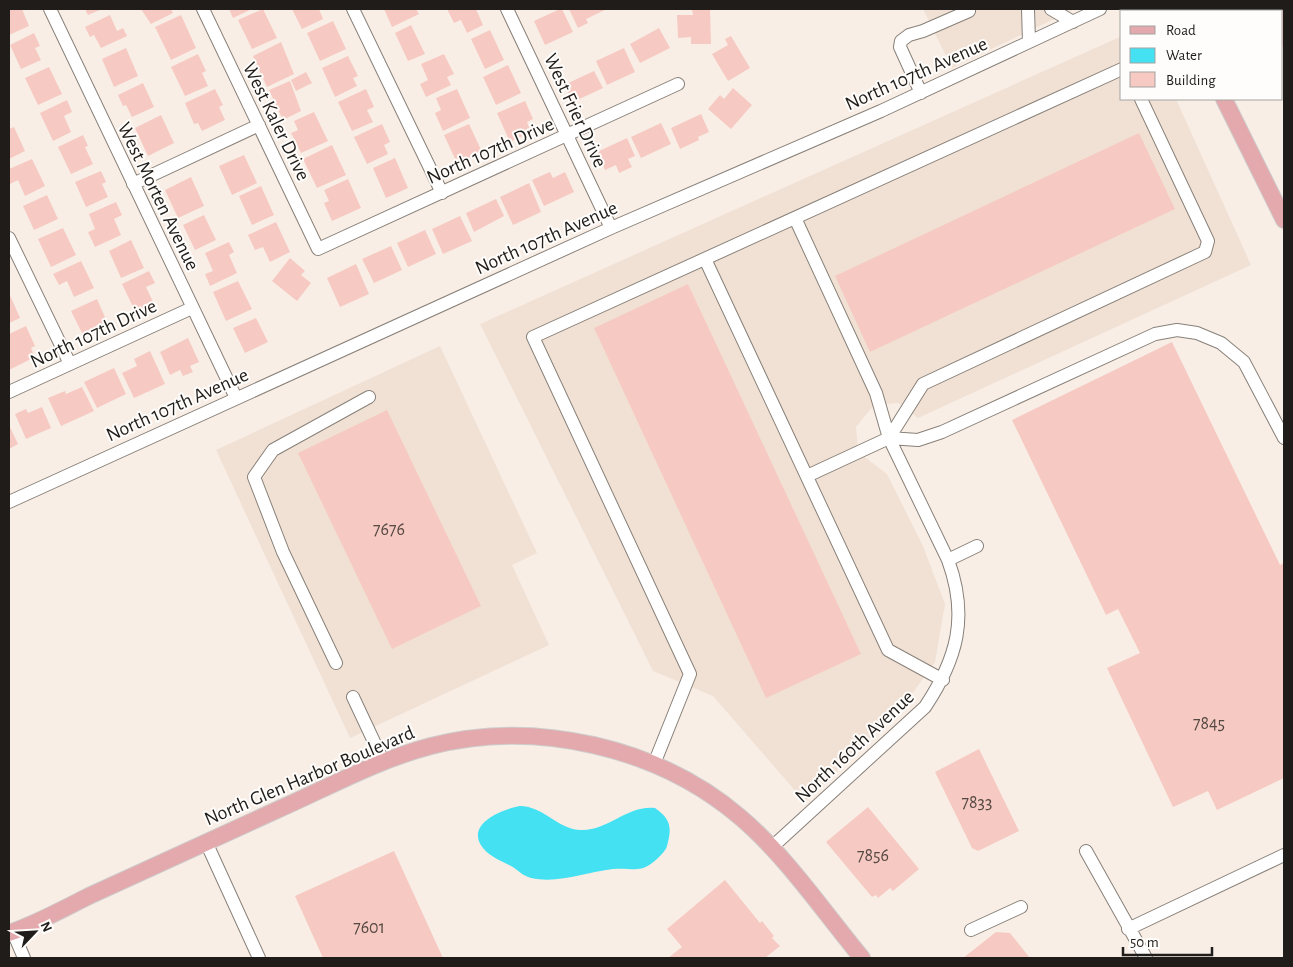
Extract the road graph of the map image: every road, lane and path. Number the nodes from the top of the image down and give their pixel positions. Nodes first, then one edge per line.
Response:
1 (50, 9) edge
2 (203, 9) edge
3 (353, 9) edge
4 (507, 9) edge
5 (970, 9) edge
6 (1028, 9) edge
7 (1051, 9) edge
8 (1100, 9) edge
9 (1073, 22) junction
10 (1029, 42) junction
11 (1120, 70) edge
12 (678, 84) dead end
13 (920, 92) junction
14 (1142, 100) edge
15 (1224, 100) edge
16 (259, 125) junction
17 (568, 135) junction
18 (133, 184) junction
19 (442, 193) junction
20 (795, 218) junction
21 (1284, 220) edge
22 (611, 228) junction
23 (9, 238) edge
24 (318, 249) joint
25 (705, 259) junction
26 (192, 308) junction
27 (70, 364) junction
28 (9, 392) edge
29 (369, 397) dead end
30 (236, 398) junction
31 (889, 438) junction
32 (1284, 438) edge
33 (807, 476) junction
34 (9, 502) edge
35 (977, 546) dead end
36 (948, 560) junction
37 (336, 663) dead end
38 (943, 680) junction
39 (353, 698) dead end
40 (384, 763) junction
41 (654, 764) junction
42 (206, 842) junction
43 (772, 848) junction
44 (1086, 851) dead end
45 (1284, 854) edge
46 (1021, 907) dead end
47 (1128, 929) junction
48 (971, 930) dead end
49 (11, 933) edge
50 (24, 958) edge
51 (259, 958) edge
52 (862, 958) edge
53 (1146, 958) edge

1 - 18 street, West Morten Avenue
2 - 16 street, West Kaler Drive
3 - 19 street
4 - 17 street, West Frier Drive
5 - 13 street
6 - 10 street
7 - 9 street
8 - 9 street, North 107th Avenue
9 - 10 street, North 107th Avenue
10 - 13 street, North 107th Avenue
11 - 20 street
12 - 17 street, North 107th Drive
13 - 22 street, North 107th Avenue
14 - 31 street
15 - 21 main road
16 - 18 street
16 - 24 street, West Kaler Drive
17 - 19 street, North 107th Drive
17 - 22 street, West Frier Drive
18 - 26 street, West Morten Avenue
19 - 24 street, North 107th Drive
20 - 25 street
20 - 31 street, North 160th Avenue
22 - 30 street, North 107th Avenue
23 - 27 street
25 - 33 street
25 - 41 street
26 - 27 street, North 107th Drive
26 - 30 street, West Morten Avenue
27 - 28 street, North 107th Drive
29 - 37 street
30 - 34 street, North 107th Avenue
31 - 32 street
31 - 33 street
31 - 36 street, North 160th Avenue
33 - 38 street
35 - 36 street
36 - 38 street, North 160th Avenue
38 - 43 street, North 160th Avenue
39 - 40 street
40 - 41 main road, North Glen Harbor Boulevard
40 - 42 main road, North Glen Harbor Boulevard
41 - 43 main road, North Glen Harbor Boulevard
42 - 49 main road, North Glen Harbor Boulevard
42 - 51 street
43 - 52 main road, North Glen Harbor Boulevard
44 - 47 street
45 - 47 street
46 - 48 street
47 - 53 street
49 - 50 street

